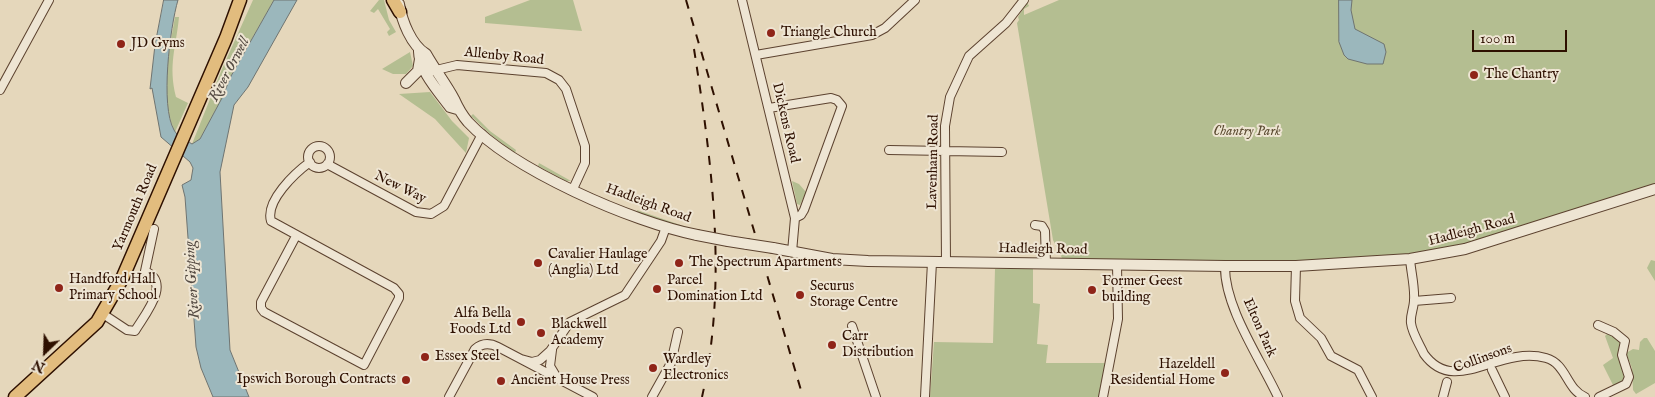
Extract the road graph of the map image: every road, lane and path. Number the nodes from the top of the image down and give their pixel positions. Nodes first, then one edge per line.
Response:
1 (49, 0) edge
2 (240, 0) edge
3 (248, 0) edge
4 (393, 0) edge
5 (752, 0) edge
6 (915, 0) edge
7 (1024, 0) edge
8 (743, 1) edge
9 (401, 4) edge
10 (226, 38) junction
11 (420, 55) junction
12 (756, 55) junction
13 (433, 75) junction
14 (406, 83) dead end
15 (0, 90) edge
16 (769, 108) junction
17 (482, 134) junction
18 (890, 150) dead end
19 (946, 151) junction
20 (1002, 152) dead end
21 (310, 162) junction
22 (327, 164) junction
23 (1655, 189) edge
24 (574, 190) junction
25 (795, 218) junction
26 (1035, 225) dead end
27 (666, 227) junction
28 (154, 229) dead end
29 (296, 236) junction
30 (792, 252) junction
31 (1410, 259) junction
32 (932, 262) junction
33 (946, 262) junction
34 (1046, 263) junction
35 (1117, 265) junction
36 (1225, 266) junction
37 (1296, 266) junction
38 (1450, 298) dead end
39 (1414, 301) junction
40 (103, 314) junction
41 (852, 326) dead end
42 (1598, 326) dead end
43 (678, 332) dead end
44 (554, 345) junction
45 (521, 359) junction
46 (1492, 370) junction
47 (1478, 376) dead end
48 (561, 380) junction
49 (15, 397) edge
50 (449, 397) edge
51 (593, 397) edge
52 (652, 397) edge
53 (876, 397) edge
54 (925, 397) edge
55 (1103, 397) edge
56 (1278, 397) edge
57 (1372, 397) edge
58 (1443, 397) edge
59 (1505, 397) edge
60 (1585, 397) edge
61 (1599, 397) edge

1 - 15 street
2 - 10 main road, Yarmouth Road
3 - 10 main road
4 - 9 main road
5 - 8 street
6 - 12 street
7 - 19 street, Lavenham Road
8 - 12 street, Dickens Road
9 - 11 street, Hadleigh Road
10 - 40 main road, Yarmouth Road
11 - 13 street, Hadleigh Road
11 - 14 street
12 - 16 street, Dickens Road
13 - 17 street, Hadleigh Road
13 - 24 street, Allenby Road
16 - 25 street, Dickens Road
16 - 25 street
17 - 22 street, New Way
17 - 24 street, Hadleigh Road
18 - 19 street
19 - 20 street
19 - 33 street, Lavenham Road
21 - 22 street, New Way
21 - 22 street, New Way
21 - 29 street
23 - 31 street, Hadleigh Road
24 - 27 street, Hadleigh Road
25 - 30 street, Dickens Road
26 - 34 street
27 - 30 street, Hadleigh Road, bridge
27 - 44 street
28 - 40 street
29 - 29 street
30 - 32 street, Hadleigh Road
31 - 37 street, Hadleigh Road
31 - 39 street, Collinsons
32 - 33 street, Hadleigh Road
32 - 54 street
33 - 34 street, Hadleigh Road
34 - 35 street, Hadleigh Road
35 - 36 street, Hadleigh Road
35 - 55 street
36 - 37 street, Hadleigh Road
36 - 56 street, Elton Park
37 - 57 street
38 - 39 street
39 - 58 street, Collinsons
40 - 49 main road, Yarmouth Road
41 - 53 street
42 - 61 street
43 - 52 street
44 - 45 street
44 - 48 street
45 - 48 street
45 - 50 street
46 - 47 street, Collinsons
46 - 59 street
46 - 60 street, Collinsons
48 - 51 street

